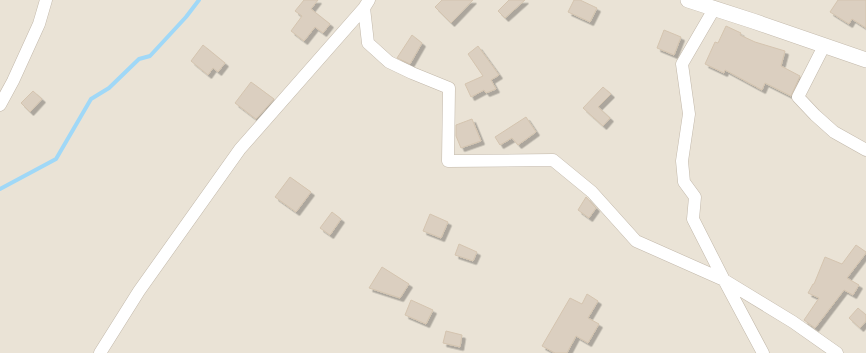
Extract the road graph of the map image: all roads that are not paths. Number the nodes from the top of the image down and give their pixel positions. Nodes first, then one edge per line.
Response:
1 (46, 0) edge
2 (688, 0) edge
3 (367, 4) edge
4 (714, 9) junction
5 (824, 46) junction
6 (861, 59) edge
7 (866, 70) edge
8 (0, 105) edge
9 (866, 150) edge
10 (724, 280) junction
11 (100, 353) edge
12 (763, 353) edge
13 (837, 353) edge

1 - 8 street
2 - 4 street
3 - 10 street
3 - 11 street
4 - 5 street
4 - 10 street
5 - 6 street
5 - 9 street
6 - 7 street
10 - 12 street
10 - 13 street

